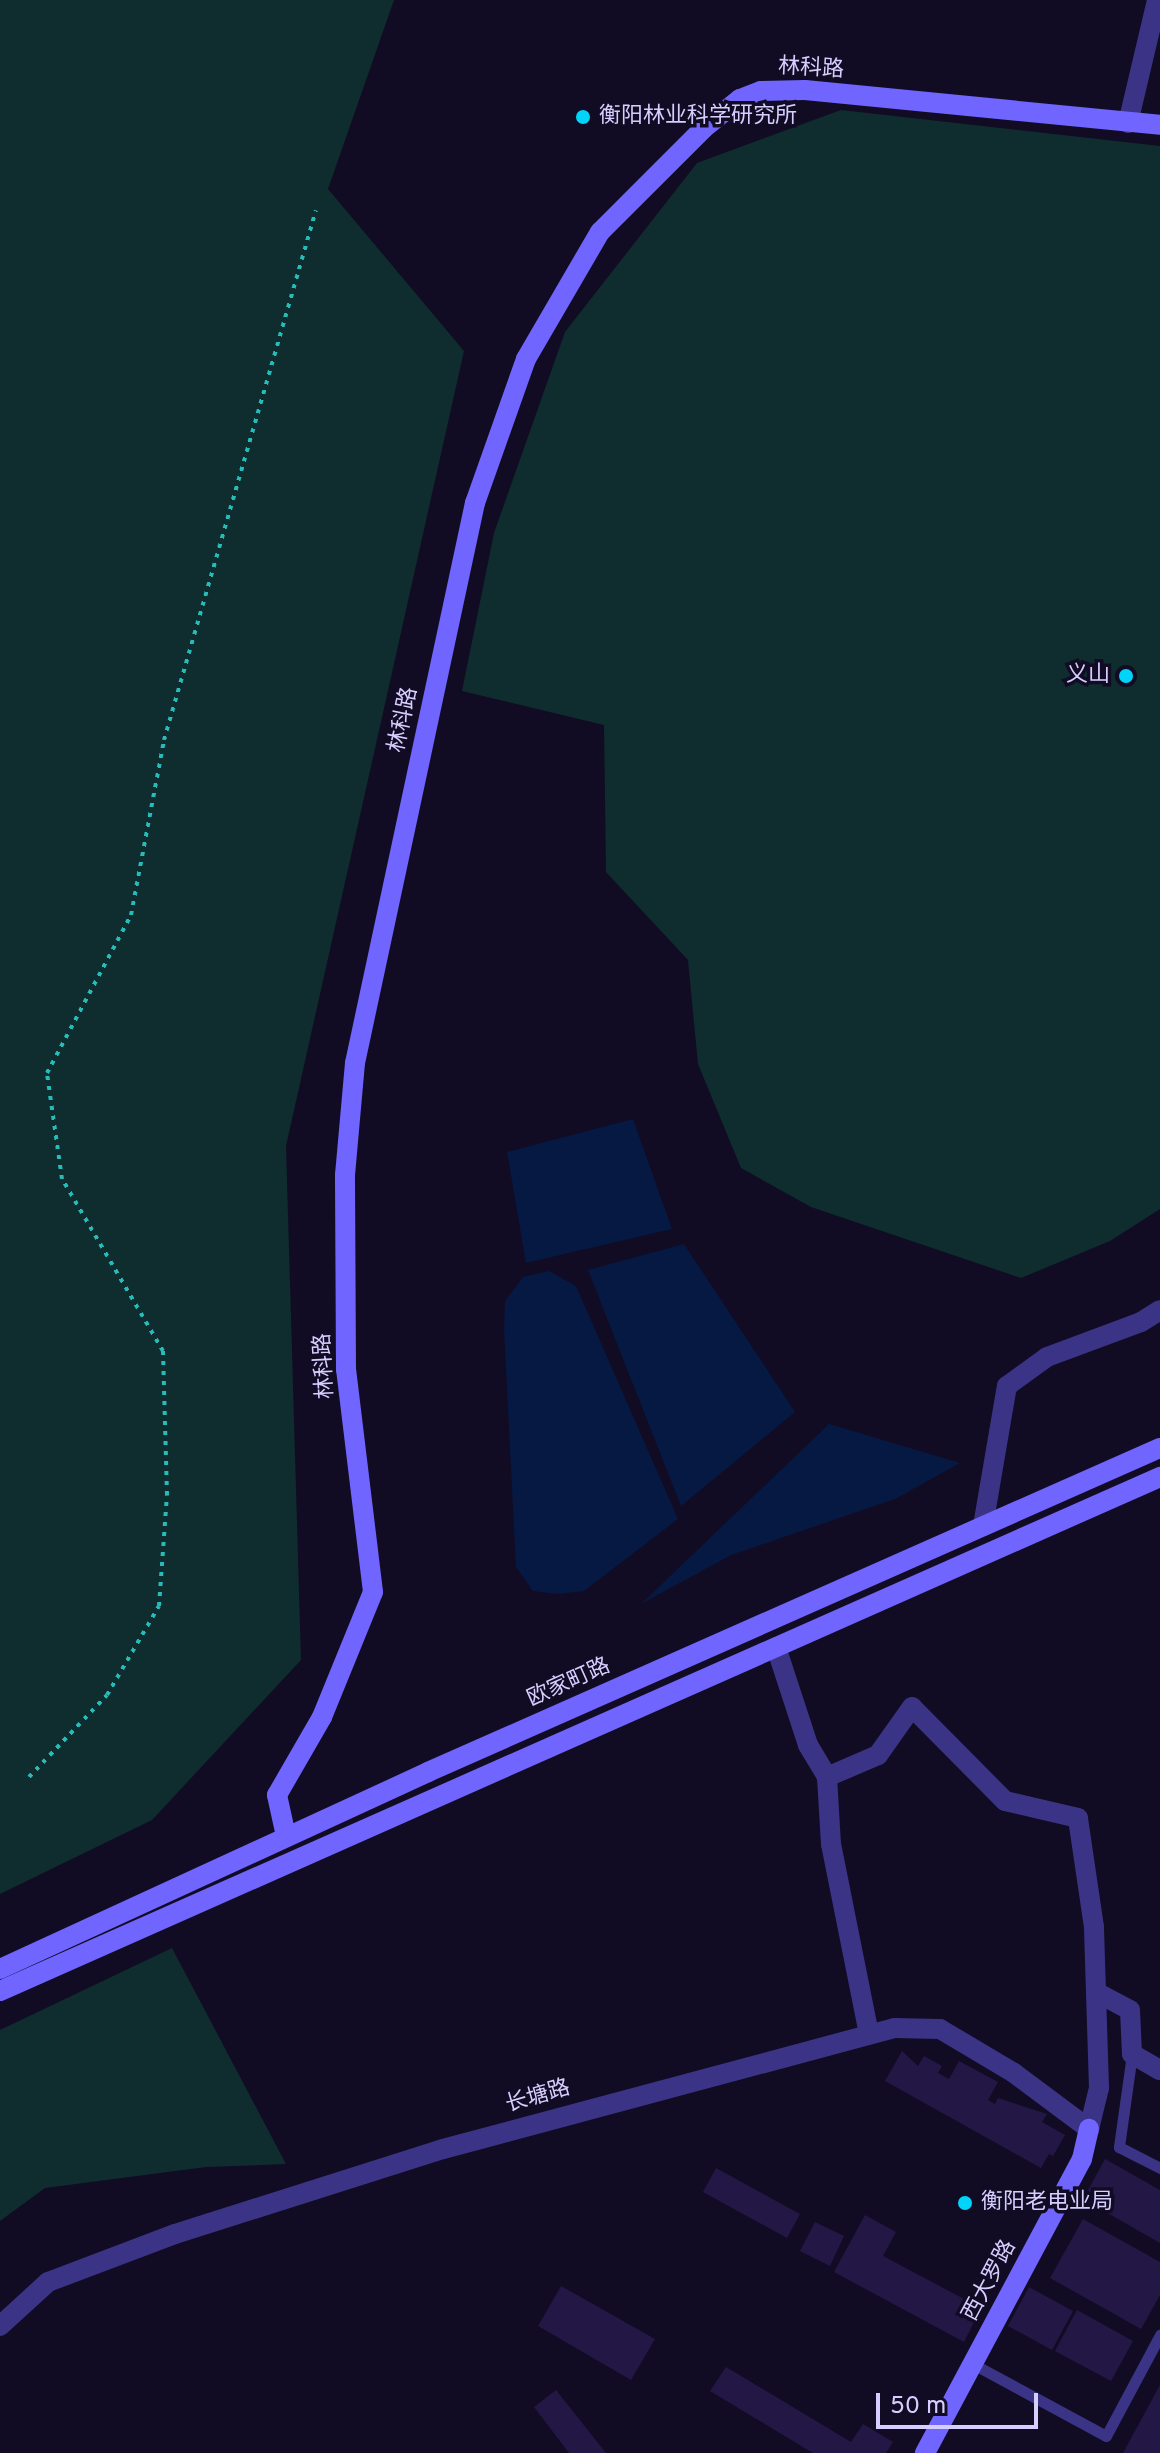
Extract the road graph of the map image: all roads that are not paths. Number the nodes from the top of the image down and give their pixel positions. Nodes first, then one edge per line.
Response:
1 (1157, 0) edge
2 (1128, 123) junction
3 (1160, 125) edge
4 (1160, 1310) edge
5 (1160, 1448) edge
6 (1160, 1477) edge
7 (983, 1526) junction
8 (776, 1647) junction
9 (827, 1777) junction
10 (286, 1836) junction
11 (0, 1969) edge
12 (0, 1991) edge
13 (1096, 1992) junction
14 (869, 2034) junction
15 (1132, 2054) junction
16 (1160, 2070) edge
17 (1089, 2129) junction
18 (1160, 2168) edge
19 (0, 2326) edge
20 (1160, 2335) edge
21 (973, 2364) junction
22 (925, 2453) edge

1 - 2 street
2 - 3 street, 林科路
2 - 10 street, 林科路
4 - 7 street
5 - 7 street, 欧家町路
6 - 8 street
7 - 10 street, 欧家町路
8 - 9 street
8 - 12 street
9 - 13 street
9 - 14 street
10 - 11 street, 欧家町路
13 - 15 street
13 - 17 street
14 - 17 street, 长塘路
14 - 19 street, 长塘路
15 - 16 street
15 - 18 lane
17 - 21 street, 西大罗路
20 - 21 lane
21 - 22 street, 西大罗路

